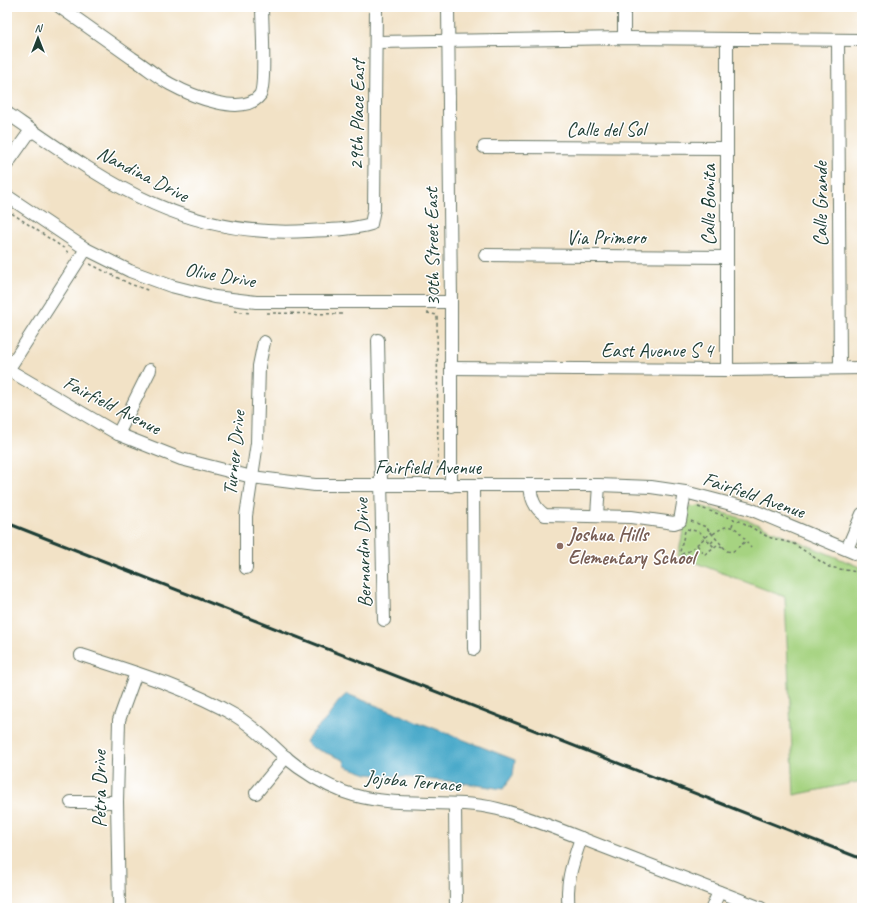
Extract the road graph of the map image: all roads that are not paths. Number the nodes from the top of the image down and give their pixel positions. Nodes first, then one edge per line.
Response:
1 (60, 7) edge
2 (262, 7) edge
3 (376, 7) edge
4 (448, 7) edge
5 (624, 7) edge
6 (624, 38) junction
7 (727, 39) junction
8 (838, 40) junction
9 (862, 40) edge
10 (449, 41) junction
11 (376, 42) junction
12 (7, 113) edge
13 (31, 130) junction
14 (484, 147) dead end
15 (727, 148) junction
16 (7, 164) edge
17 (7, 196) edge
18 (371, 224) joint
19 (86, 249) junction
20 (485, 255) dead end
21 (727, 257) junction
22 (451, 302) junction
23 (378, 340) dead end
24 (264, 342) dead end
25 (451, 368) junction
26 (840, 368) junction
27 (862, 368) edge
28 (8, 370) edge
29 (150, 370) dead end
30 (727, 370) junction
31 (118, 434) junction
32 (252, 477) junction
33 (599, 485) junction
34 (380, 486) junction
35 (451, 486) junction
36 (473, 486) junction
37 (530, 486) junction
38 (685, 492) junction
39 (862, 514) edge
40 (597, 515) junction
41 (847, 549) junction
42 (862, 556) edge
43 (246, 568) dead end
44 (384, 620) dead end
45 (474, 649) dead end
46 (81, 655) dead end
47 (136, 672) junction
48 (286, 757) junction
49 (256, 793) dead end
50 (71, 802) dead end
51 (117, 802) junction
52 (455, 804) junction
53 (581, 838) junction
54 (719, 892) junction
55 (119, 908) edge
56 (456, 908) edge
57 (569, 908) edge
58 (712, 908) edge
59 (761, 908) edge

1 - 2 street
3 - 11 street, 29th Place East
4 - 10 street, 30th Street East
5 - 6 street
6 - 7 street
6 - 10 street
7 - 8 street
7 - 15 street, Calle Bonita
8 - 9 street
8 - 26 street, Calle Grande
10 - 11 street
10 - 22 street, 30th Street East
11 - 18 street, 29th Place East
12 - 13 street, Nandina Drive
13 - 16 street
13 - 18 street, Nandina Drive
14 - 15 street, Calle del Sol
15 - 21 street, Calle Bonita
17 - 19 street, Olive Drive
19 - 22 street, Olive Drive
19 - 28 street
20 - 21 street, Via Primero
21 - 30 street, Calle Bonita
22 - 25 street, 30th Street East
23 - 34 street, Bernardin Drive
24 - 32 street, Turner Drive
25 - 30 street, East Avenue S 4
25 - 35 street, 30th Street East
26 - 27 street, East Avenue S 4
26 - 30 street, East Avenue S 4
28 - 31 street, Fairfield Avenue
29 - 31 street
31 - 32 street, Fairfield Avenue
32 - 34 street, Fairfield Avenue
32 - 43 street, Turner Drive
33 - 37 street, Fairfield Avenue
33 - 38 street, Fairfield Avenue
33 - 40 street
34 - 35 street, Fairfield Avenue
34 - 44 street, Bernardin Drive
35 - 36 street, Fairfield Avenue
36 - 37 street, Fairfield Avenue
36 - 45 street
37 - 40 street
38 - 40 street
38 - 41 street, Fairfield Avenue
39 - 41 street
41 - 42 street, Fairfield Avenue
46 - 47 street, Jojoba Terrace
47 - 48 street, Jojoba Terrace
47 - 51 street, Petra Drive
48 - 49 street
48 - 52 street, Jojoba Terrace
50 - 51 street
51 - 55 street, Petra Drive
52 - 53 street, Jojoba Terrace
52 - 56 street
53 - 54 street, Jojoba Terrace
53 - 57 street
54 - 58 street
54 - 59 street, Jojoba Terrace

